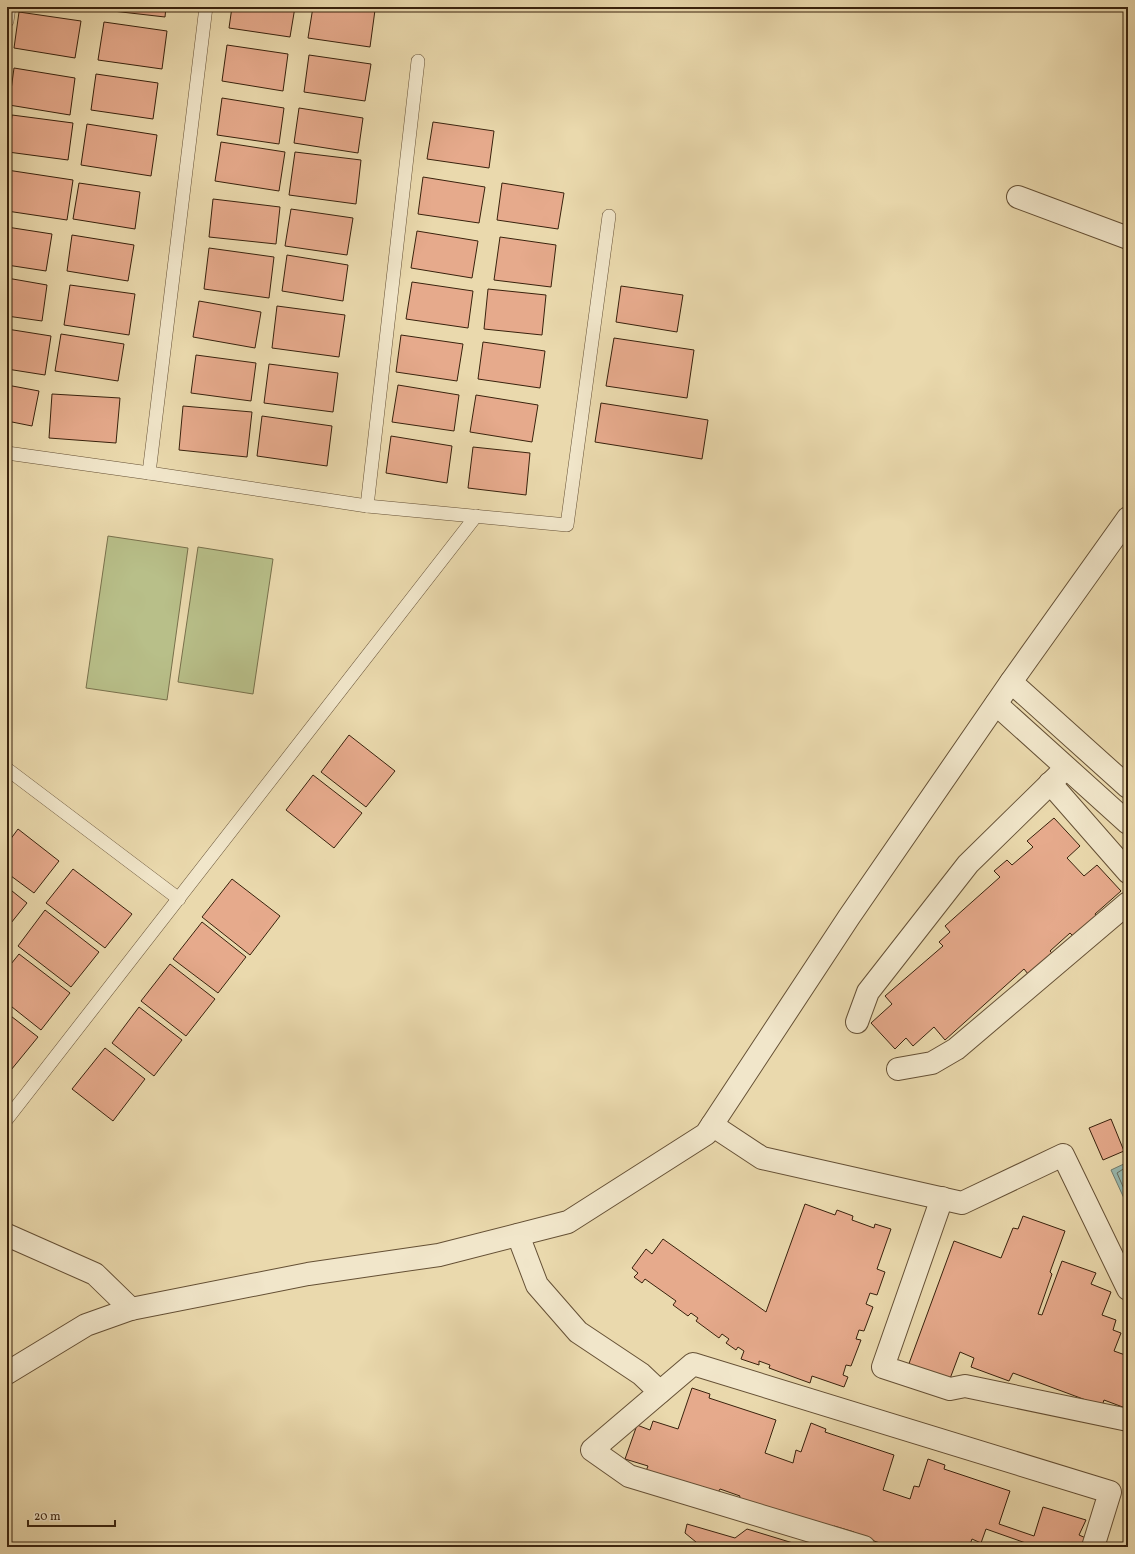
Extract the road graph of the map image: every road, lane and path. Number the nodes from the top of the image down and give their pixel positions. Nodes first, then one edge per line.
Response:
1 (9, 7) edge
2 (206, 7) edge
3 (7, 21) edge
4 (418, 61) dead end
5 (1018, 197) dead end
6 (609, 216) dead end
7 (1128, 238) edge
8 (7, 453) edge
9 (150, 474) junction
10 (367, 506) junction
11 (476, 516) junction
12 (1128, 518) edge
13 (1011, 682) junction
14 (996, 704) junction
15 (1066, 768) junction
16 (9, 776) edge
17 (1050, 783) junction
18 (1128, 787) edge
19 (1128, 822) edge
20 (1128, 872) edge
21 (179, 899) junction
22 (1128, 903) edge
23 (857, 1022) dead end
24 (898, 1068) dead end
25 (7, 1119) edge
26 (712, 1125) junction
27 (942, 1198) junction
28 (7, 1235) edge
29 (518, 1235) junction
30 (1128, 1290) edge
31 (131, 1309) junction
32 (7, 1373) edge
33 (660, 1392) junction
34 (1128, 1420) edge
35 (864, 1547) edge
36 (1093, 1547) edge

1 - 3 lane
2 - 9 lane
4 - 10 lane
5 - 7 street
6 - 11 lane
8 - 9 lane
9 - 10 lane
10 - 11 lane
11 - 21 lane
12 - 13 street
13 - 14 street
13 - 18 street
14 - 15 street
14 - 26 street
15 - 17 street
15 - 19 street
16 - 21 lane
17 - 20 street
17 - 23 street
21 - 25 lane
22 - 24 street
26 - 27 street
26 - 29 street
27 - 30 street
27 - 34 street
28 - 31 street
29 - 31 street
29 - 33 street
31 - 32 street
33 - 35 street
33 - 36 street

